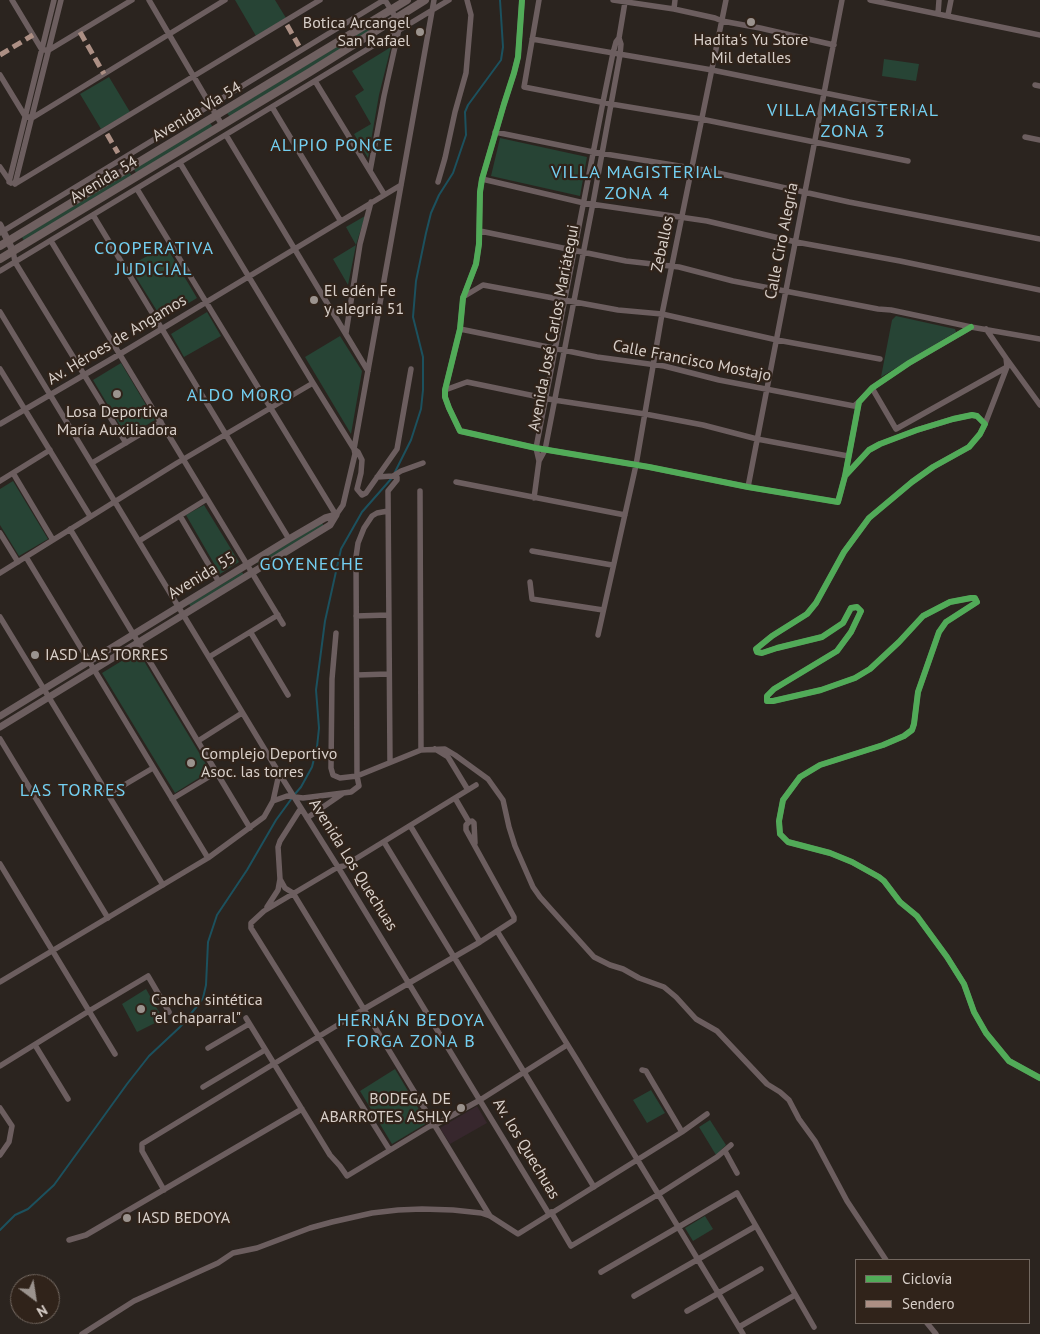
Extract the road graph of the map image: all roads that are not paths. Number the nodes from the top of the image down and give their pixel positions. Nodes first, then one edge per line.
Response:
1 (12, 0) edge
2 (54, 0) edge
3 (61, 0) edge
4 (132, 0) edge
5 (149, 0) edge
6 (226, 0) edge
7 (320, 0) edge
8 (384, 0) edge
9 (407, 0) edge
10 (425, 0) edge
11 (434, 0) edge
12 (449, 0) edge
13 (467, 0) edge
14 (522, 0) edge
15 (539, 0) edge
16 (613, 0) edge
17 (668, 0) edge
18 (675, 0) edge
19 (726, 0) edge
20 (842, 0) edge
21 (870, 0) edge
22 (939, 0) edge
23 (951, 0) edge
24 (624, 1) edge
25 (667, 8) junction
26 (432, 9) junction
27 (674, 9) junction
28 (391, 10) junction
29 (938, 14) junction
30 (948, 15) junction
31 (396, 18) junction
32 (722, 21) junction
33 (399, 29) junction
34 (170, 34) junction
35 (1040, 34) edge
36 (619, 38) junction
37 (532, 39) junction
38 (834, 45) junction
39 (46, 50) junction
40 (613, 54) junction
41 (620, 55) junction
42 (712, 70) junction
43 (0, 75) edge
44 (194, 76) junction
45 (315, 81) junction
46 (824, 92) junction
47 (603, 102) junction
48 (611, 104) junction
49 (212, 105) junction
50 (272, 107) junction
51 (918, 112) dead end
52 (217, 115) junction
53 (25, 116) junction
54 (32, 118) junction
55 (701, 119) junction
56 (222, 125) junction
57 (495, 132) junction
58 (226, 135) junction
59 (1025, 136) dead end
60 (1040, 140) edge
61 (815, 142) junction
62 (593, 152) junction
63 (602, 154) junction
64 (908, 161) dead end
65 (180, 163) junction
66 (0, 167) edge
67 (693, 168) junction
68 (370, 171) junction
69 (482, 179) junction
70 (438, 182) dead end
71 (12, 183) junction
72 (401, 184) junction
73 (137, 189) junction
74 (805, 192) junction
75 (384, 194) junction
76 (371, 202) junction
77 (584, 203) junction
78 (593, 204) junction
79 (93, 216) junction
80 (682, 216) junction
81 (340, 220) junction
82 (1, 230) edge
83 (480, 231) junction
84 (1040, 239) edge
85 (8, 241) junction
86 (51, 241) junction
87 (796, 242) junction
88 (0, 246) edge
89 (294, 248) junction
90 (13, 251) junction
91 (574, 251) junction
92 (582, 253) junction
93 (0, 259) edge
94 (15, 262) junction
95 (672, 266) junction
96 (0, 271) edge
97 (249, 277) junction
98 (1040, 290) edge
99 (786, 291) junction
100 (463, 298) junction
101 (564, 300) junction
102 (573, 302) junction
103 (206, 303) junction
104 (0, 312) edge
105 (662, 314) junction
106 (971, 328) junction
107 (162, 329) junction
108 (460, 329) junction
109 (986, 329) junction
110 (346, 333) junction
111 (1040, 338) edge
112 (777, 340) junction
113 (555, 349) junction
114 (563, 351) junction
115 (120, 354) junction
116 (1006, 358) junction
117 (880, 359) dead end
118 (653, 364) junction
119 (1007, 367) junction
120 (0, 369) edge
121 (411, 369) dead end
122 (368, 371) junction
123 (85, 375) junction
124 (313, 383) junction
125 (872, 388) junction
126 (767, 389) junction
127 (445, 390) junction
128 (50, 395) junction
129 (546, 398) junction
130 (554, 400) junction
131 (859, 402) junction
132 (1040, 405) edge
133 (270, 408) junction
134 (25, 410) junction
135 (645, 414) junction
136 (161, 422) junction
137 (0, 424) edge
138 (985, 424) junction
139 (226, 434) junction
140 (758, 439) junction
141 (126, 443) junction
142 (536, 448) junction
143 (354, 449) junction
144 (50, 450) junction
145 (545, 450) junction
146 (848, 456) junction
147 (184, 459) junction
148 (539, 461) junction
149 (92, 463) junction
150 (423, 463) dead end
151 (636, 465) junction
152 (13, 473) junction
153 (393, 476) junction
154 (845, 476) junction
155 (377, 477) junction
156 (0, 481) edge
157 (456, 482) dead end
158 (748, 487) junction
159 (420, 491) dead end
160 (534, 498) junction
161 (207, 499) junction
162 (115, 502) junction
163 (388, 510) junction
164 (336, 515) junction
165 (625, 515) junction
166 (90, 516) junction
167 (180, 516) junction
168 (70, 529) junction
169 (0, 533) edge
170 (289, 539) junction
171 (53, 540) junction
172 (139, 541) junction
173 (532, 552) dead end
174 (26, 557) junction
175 (18, 562) junction
176 (612, 564) junction
177 (247, 565) junction
178 (0, 573) edge
179 (252, 573) junction
180 (219, 582) junction
181 (530, 582) dead end
182 (178, 607) junction
183 (603, 610) junction
184 (184, 615) junction
185 (388, 615) junction
186 (278, 616) junction
187 (356, 616) junction
188 (0, 617) edge
189 (283, 624) dead end
190 (251, 633) junction
191 (336, 633) dead end
192 (133, 634) junction
193 (598, 634) dead end
194 (138, 642) junction
195 (209, 658) junction
196 (89, 661) junction
197 (94, 669) junction
198 (388, 674) junction
199 (357, 675) junction
200 (44, 689) junction
201 (288, 695) dead end
202 (49, 697) junction
203 (242, 713) junction
204 (0, 716) edge
205 (0, 727) edge
206 (0, 739) edge
207 (198, 740) junction
208 (421, 750) junction
209 (435, 750) junction
210 (390, 762) junction
211 (153, 768) junction
212 (216, 772) junction
213 (279, 774) junction
214 (357, 776) junction
215 (476, 785) dead end
216 (468, 790) junction
217 (344, 792) junction
218 (109, 794) junction
219 (293, 796) junction
220 (455, 798) junction
221 (172, 800) junction
222 (273, 801) junction
223 (301, 808) junction
224 (307, 818) junction
225 (411, 827) junction
226 (250, 828) junction
227 (384, 842) junction
228 (208, 858) junction
229 (0, 864) edge
230 (338, 867) junction
231 (280, 879) junction
232 (163, 885) junction
233 (293, 893) junction
234 (264, 911) junction
235 (108, 918) junction
236 (496, 931) junction
237 (480, 942) junction
238 (53, 950) junction
239 (454, 957) junction
240 (0, 982) edge
241 (409, 983) junction
242 (364, 1009) junction
243 (88, 1011) junction
244 (169, 1012) dead end
245 (246, 1018) dead end
246 (249, 1024) junction
247 (320, 1036) junction
248 (35, 1045) junction
249 (567, 1045) junction
250 (208, 1048) dead end
251 (265, 1050) junction
252 (115, 1054) dead end
253 (274, 1065) junction
254 (0, 1066) edge
255 (642, 1070) dead end
256 (524, 1072) junction
257 (1040, 1078) edge
258 (203, 1087) dead end
259 (68, 1098) dead end
260 (480, 1100) junction
261 (0, 1108) edge
262 (302, 1109) junction
263 (707, 1114) dead end
264 (434, 1125) junction
265 (682, 1132) junction
266 (731, 1145) dead end
267 (389, 1149) junction
268 (725, 1151) junction
269 (0, 1155) edge
270 (639, 1160) junction
271 (738, 1173) dead end
272 (594, 1187) junction
273 (164, 1190) junction
274 (659, 1194) junction
275 (550, 1213) junction
276 (490, 1216) junction
277 (756, 1226) junction
278 (679, 1227) junction
279 (69, 1240) dead end
280 (698, 1259) junction
281 (885, 1259) edge
282 (762, 1269) dead end
283 (601, 1272) dead end
284 (718, 1293) junction
285 (796, 1295) junction
286 (634, 1296) dead end
287 (687, 1311) dead end
288 (928, 1324) edge
289 (739, 1327) junction
290 (814, 1327) dead end
291 (82, 1334) edge
292 (743, 1334) edge
293 (936, 1334) edge

1 - 39 street
2 - 39 street
3 - 39 street
4 - 39 street
5 - 34 street
6 - 34 street
7 - 44 street
8 - 28 street
8 - 49 street
9 - 28 main road, Avenida Vía 54
10 - 31 main road, Avenida Vía 54
11 - 26 street
12 - 26 street
13 - 70 street
14 - 57 street
15 - 37 street
16 - 24 street
17 - 25 street
18 - 27 street
19 - 32 street, Zeballos
20 - 38 street, Calle Ciro Alegría
21 - 29 street
22 - 29 street
23 - 30 street
24 - 25 street
24 - 36 street
25 - 27 street
26 - 33 street
26 - 72 street
27 - 32 street
28 - 31 street
28 - 52 main road, Avenida Vía 54
29 - 30 street
30 - 35 street
31 - 33 street
31 - 56 main road, Avenida Vía 54
32 - 38 street
32 - 42 street, Zeballos
33 - 45 street
33 - 68 street
34 - 44 street
34 - 54 street
36 - 40 street, Avenida José Carlos Mariátegui
36 - 41 street, Avenida José Carlos Mariátegui
37 - 40 street
37 - 47 street
38 - 46 street, Calle Ciro Alegría
39 - 53 street
39 - 54 street
40 - 41 street
40 - 47 street, Avenida José Carlos Mariátegui
41 - 42 street
41 - 48 street, Avenida José Carlos Mariátegui
42 - 46 street
42 - 55 street, Zeballos
43 - 53 street
44 - 49 street
44 - 71 street
45 - 50 street
45 - 68 street
46 - 51 street
46 - 61 street, Calle Ciro Alegría
47 - 48 street
47 - 62 street, Avenida José Carlos Mariátegui
48 - 55 street
48 - 63 street, Avenida José Carlos Mariátegui
49 - 52 street
49 - 82 street
50 - 58 street
50 - 81 street
52 - 56 street
52 - 85 main road, Avenida Vía 54
53 - 54 street
53 - 71 street
54 - 71 street
55 - 61 street
55 - 67 street, Zeballos
56 - 90 main road, Avenida 54
57 - 62 street
57 - 69 street
58 - 65 street
58 - 89 street
59 - 60 street
61 - 64 street
61 - 74 street, Calle Ciro Alegría
62 - 63 street
62 - 77 street, Avenida José Carlos Mariátegui
63 - 67 street
63 - 78 street, Avenida José Carlos Mariátegui
65 - 73 street
65 - 97 street
66 - 71 street
67 - 74 street
67 - 80 street, Zeballos
68 - 75 street
69 - 77 street
69 - 83 street
72 - 75 street, Av. Héroes de Angamos
72 - 122 street
73 - 79 street
73 - 103 street
74 - 84 street
74 - 87 street, Calle Ciro Alegría
75 - 76 street, Av. Héroes de Angamos
76 - 81 street, Av. Héroes de Angamos
76 - 110 street
77 - 78 street
77 - 91 street, Avenida José Carlos Mariátegui
78 - 80 street
78 - 92 street, Avenida José Carlos Mariátegui
79 - 86 street
79 - 107 street
80 - 87 street
80 - 95 street, Zeballos
81 - 89 street, Av. Héroes de Angamos
82 - 85 street
83 - 91 street
83 - 100 street
85 - 88 main road, Avenida Vía 54
85 - 90 street
86 - 94 street
86 - 115 street
87 - 98 street
87 - 99 street, Calle Ciro Alegría
89 - 97 street, Av. Héroes de Angamos
89 - 110 street
90 - 93 main road, Avenida 54
90 - 94 street
91 - 92 street
91 - 101 street, Avenida José Carlos Mariátegui
92 - 95 street
92 - 102 street, Avenida José Carlos Mariátegui
94 - 96 street
94 - 123 street
95 - 99 street
95 - 105 street, Zeballos
97 - 103 street, Av. Héroes de Angamos
97 - 124 street
99 - 106 street
99 - 112 street, Calle Ciro Alegría
100 - 101 street
100 - 108 street
101 - 102 street
101 - 113 street, Avenida José Carlos Mariátegui
102 - 105 street
102 - 114 street, Avenida José Carlos Mariátegui
103 - 107 street, Av. Héroes de Angamos
103 - 133 street
104 - 128 street, Avenida Los Quechuas
105 - 112 street
105 - 118 street, Zeballos
106 - 109 street
106 - 125 street
107 - 115 street, Av. Héroes de Angamos
107 - 139 street
108 - 113 street, Calle Francisco Mostajo
108 - 127 street
109 - 111 street
109 - 116 street
110 - 122 street
112 - 117 street
112 - 126 street, Calle Ciro Alegría
113 - 114 street, Calle Francisco Mostajo
113 - 129 street, Avenida José Carlos Mariátegui
114 - 118 street, Calle Francisco Mostajo
114 - 130 street, Avenida José Carlos Mariátegui
115 - 123 street, Av. Héroes de Angamos
115 - 136 street
116 - 119 street
116 - 132 street
118 - 126 street, Calle Francisco Mostajo
118 - 135 street, Zeballos
119 - 125 street
119 - 138 street
120 - 134 street
121 - 155 street
122 - 143 street
123 - 128 street, Av. Héroes de Angamos
123 - 141 street
124 - 133 street
124 - 143 street
125 - 131 street
126 - 131 street, Calle Francisco Mostajo
126 - 140 street, Calle Ciro Alegría
127 - 129 street
127 - 142 street
128 - 134 street, Av. Héroes de Angamos
128 - 149 street, Avenida Los Quechuas
129 - 130 street
129 - 142 street, Avenida José Carlos Mariátegui
130 - 135 street
130 - 145 street, Avenida José Carlos Mariátegui
131 - 146 street
133 - 139 street
133 - 164 street
134 - 137 street, Av. Héroes de Angamos
134 - 144 street
135 - 140 street
135 - 151 street, Zeballos
136 - 141 street
136 - 147 street
138 - 154 street
138 - 257 street
139 - 147 street
139 - 170 street
140 - 146 street
140 - 158 street, Calle Ciro Alegría
141 - 149 street
142 - 145 street
142 - 148 street, Avenida José Carlos Mariátegui
143 - 155 street
143 - 164 street
144 - 152 street
144 - 166 street
145 - 148 street, Avenida José Carlos Mariátegui
145 - 151 street
146 - 154 street
147 - 161 street
147 - 162 street
148 - 160 street
149 - 162 street, Avenida Los Quechuas
150 - 153 street
151 - 158 street
151 - 165 street, Zeballos
152 - 156 street
152 - 171 street
153 - 155 street
153 - 163 street
154 - 158 street
157 - 160 street
159 - 208 street
160 - 165 street
161 - 167 street
161 - 177 street
162 - 166 street
162 - 172 street, Avenida Los Quechuas
163 - 185 street
163 - 187 street
164 - 170 street, Avenida 55
164 - 179 street, Avenida 55
165 - 176 street, Zeballos
166 - 168 street
167 - 172 street
167 - 180 street
168 - 171 street
168 - 192 street
169 - 175 street
170 - 177 street, Avenida 55
171 - 174 street
172 - 182 street, Avenida Los Quechuas
173 - 176 street
174 - 175 street
174 - 196 street
175 - 178 street
176 - 183 street, Zeballos
177 - 179 street
177 - 180 street, Avenida 55
179 - 184 street, Avenida 55
179 - 186 street
180 - 182 street, Avenida 55
181 - 183 street
182 - 184 street, Avenida Los Quechuas
182 - 192 street, Avenida 55
183 - 193 street, Zeballos
184 - 194 street, Avenida 55
184 - 195 street, Avenida Los Quechuas
185 - 187 street
185 - 198 street
186 - 189 street
186 - 190 street
187 - 199 street
188 - 200 street
190 - 195 street
190 - 201 street
191 - 214 street
192 - 194 street
192 - 196 street, Avenida 55
194 - 197 street, Avenida 55
194 - 207 street
195 - 203 street, Avenida Los Quechuas
196 - 197 street
196 - 200 street, Avenida 55
197 - 202 street, Avenida 55
197 - 211 street
198 - 199 street
198 - 210 street
199 - 214 street
200 - 202 street
200 - 204 street, Avenida 55
202 - 205 street, Avenida 55
202 - 218 street
203 - 207 street
203 - 213 street, Avenida Los Quechuas
206 - 235 street
207 - 212 street
208 - 209 street
208 - 210 street
209 - 216 street
209 - 281 street
210 - 214 street
211 - 218 street
211 - 221 street
212 - 221 street
212 - 226 street
213 - 219 street, Avenida Los Quechuas
213 - 222 street
214 - 217 street
215 - 216 street
216 - 220 street
217 - 219 street
217 - 224 street
218 - 232 street
219 - 222 street
219 - 223 street, Avenida Los Quechuas
220 - 225 street
220 - 236 street
221 - 228 street
222 - 226 street
223 - 224 street, Avenida Los Quechuas
223 - 231 street
224 - 230 street, Avenida Los Quechuas
225 - 227 street
225 - 237 street
226 - 228 street
227 - 230 street
227 - 239 street
228 - 232 street
229 - 238 street
230 - 233 street
230 - 241 street, Avenida Los Quechuas
231 - 233 street
231 - 234 street
232 - 235 street
233 - 234 street
233 - 242 street
234 - 247 street
235 - 238 street
236 - 237 street
236 - 249 street
237 - 239 street
238 - 240 street
238 - 243 street
239 - 241 street
239 - 256 street
241 - 242 street
241 - 260 street, Avenida Los Quechuas
242 - 247 street
242 - 264 street
243 - 244 street
243 - 248 street
243 - 252 street
245 - 246 street
246 - 250 street
246 - 251 street
247 - 253 street
247 - 267 street
248 - 254 street
248 - 259 street
249 - 256 street
249 - 270 street
251 - 253 street
251 - 258 street
253 - 262 street
253 - 273 street
255 - 265 street
256 - 260 street
256 - 272 street
260 - 264 street
260 - 275 street, Av. los Quechuas
261 - 269 street
262 - 267 street
262 - 273 street
263 - 265 street
264 - 267 street
264 - 276 street
265 - 270 street
266 - 268 street
268 - 271 street
268 - 274 street
270 - 272 street
270 - 274 street
272 - 275 street
273 - 279 street
274 - 275 street, Av. los Quechuas
274 - 278 street
275 - 276 street
276 - 291 street
277 - 278 street
277 - 280 street
277 - 285 street
278 - 280 street
278 - 283 street
280 - 284 street
280 - 286 street
282 - 284 street
284 - 287 street
284 - 289 street
285 - 289 street
285 - 290 street
288 - 293 street
289 - 292 street

